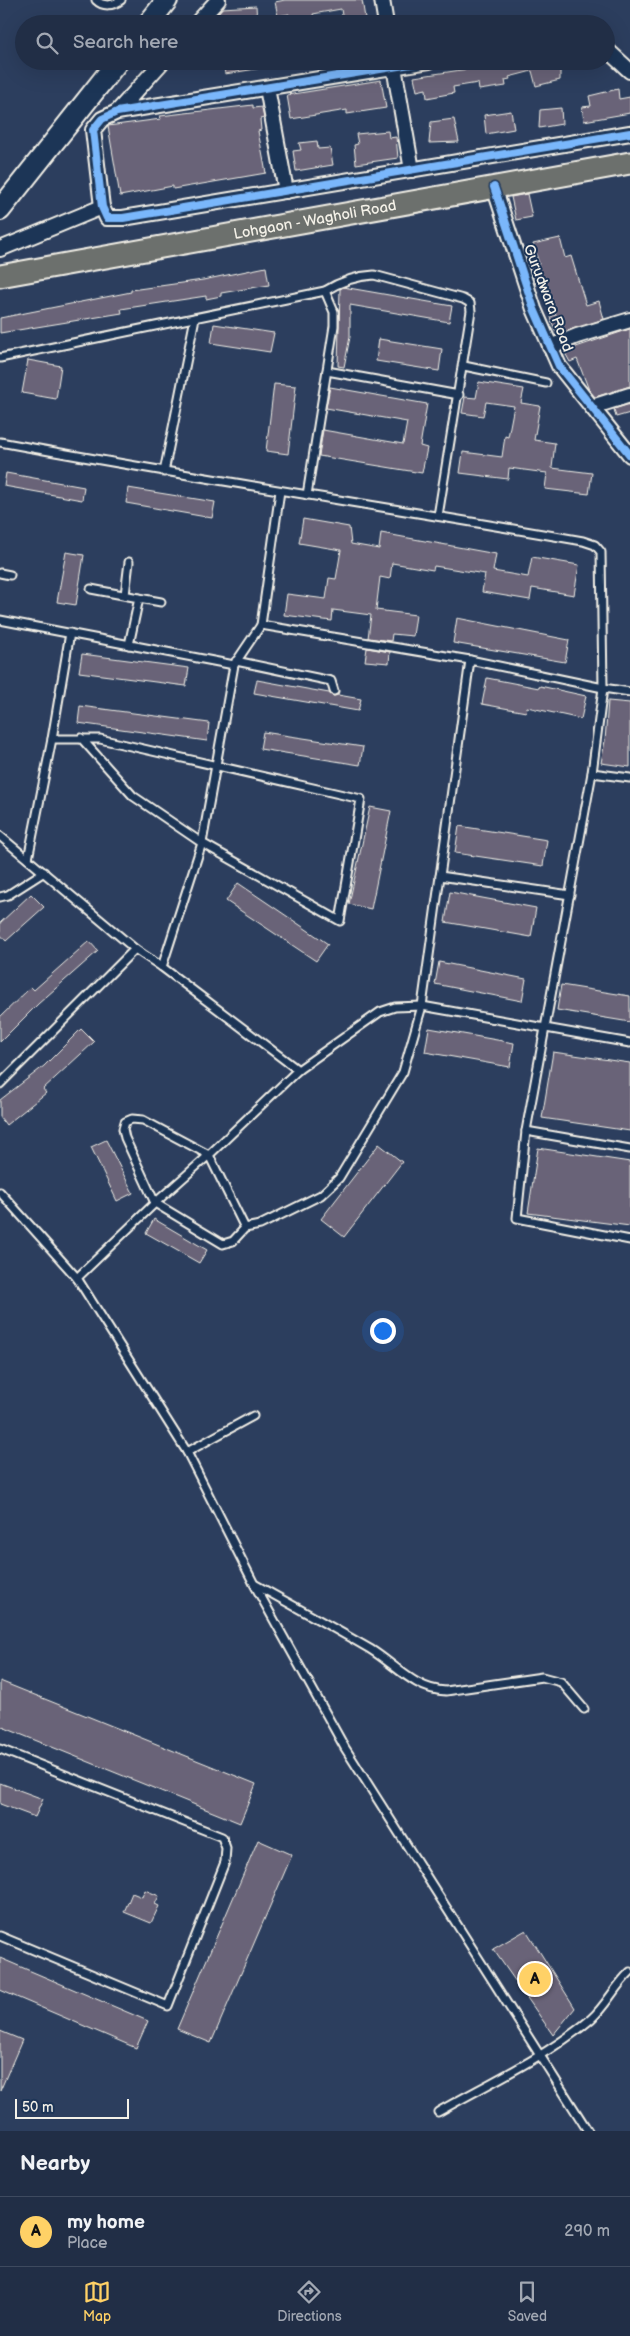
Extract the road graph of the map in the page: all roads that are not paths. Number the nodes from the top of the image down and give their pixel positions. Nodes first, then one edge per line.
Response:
1 (96, 0) edge
2 (121, 0) edge
3 (167, 0) edge
4 (218, 0) edge
5 (382, 0) edge
6 (155, 15) edge
7 (204, 15) edge
8 (384, 15) edge
9 (615, 57) edge
10 (111, 70) edge
11 (155, 70) edge
12 (362, 70) edge
13 (394, 70) edge
14 (630, 71) edge
15 (267, 88) junction
16 (116, 112) junction
17 (630, 133) edge
18 (630, 163) edge
19 (412, 170) junction
20 (494, 187) junction
21 (286, 191) junction
22 (102, 207) junction
23 (0, 210) edge
24 (0, 249) edge
25 (0, 276) edge
26 (326, 291) junction
27 (195, 318) junction
28 (630, 320) edge
29 (550, 347) junction
30 (0, 358) edge
31 (464, 366) junction
32 (327, 371) junction
33 (546, 382) dead end
34 (458, 395) junction
35 (630, 395) edge
36 (592, 407) junction
37 (0, 442) edge
38 (630, 455) edge
39 (164, 472) junction
40 (280, 491) junction
41 (307, 495) junction
42 (438, 516) junction
43 (129, 562) dead end
44 (0, 573) edge
45 (10, 574) dead end
46 (91, 589) dead end
47 (125, 595) junction
48 (139, 598) junction
49 (161, 602) dead end
50 (0, 620) edge
51 (261, 625) junction
52 (70, 633) junction
53 (130, 645) junction
54 (470, 660) junction
55 (235, 663) junction
56 (603, 688) junction
57 (334, 691) dead end
58 (630, 692) edge
59 (81, 738) junction
60 (52, 739) junction
61 (214, 764) junction
62 (592, 773) junction
63 (630, 778) edge
64 (0, 836) edge
65 (202, 843) junction
66 (28, 859) junction
67 (44, 872) junction
68 (440, 876) junction
69 (570, 895) junction
70 (0, 897) edge
71 (135, 949) junction
72 (162, 967) junction
73 (422, 1006) junction
74 (547, 1028) junction
75 (630, 1043) edge
76 (298, 1070) junction
77 (0, 1084) edge
78 (526, 1132) junction
79 (630, 1148) edge
80 (209, 1155) junction
81 (0, 1192) edge
82 (155, 1203) junction
83 (245, 1228) junction
84 (630, 1240) edge
85 (77, 1278) junction
86 (253, 1416) dead end
87 (187, 1452) junction
88 (254, 1584) junction
89 (584, 1709) dead end
90 (0, 1749) edge
91 (0, 1936) edge
92 (630, 1972) edge
93 (540, 2055) junction
94 (438, 2112) dead end
95 (588, 2131) edge

1 - 2 lane
3 - 6 main road
4 - 7 street
5 - 8 street
9 - 14 street
10 - 23 main road
11 - 16 street
12 - 15 street
13 - 19 street
15 - 16 street
15 - 21 street
16 - 22 street
17 - 19 street
18 - 20 main road, Lohgaon - Wagholi Road
19 - 21 street
20 - 25 main road, Lohgaon - Wagholi Road
20 - 29 street, Gurudwara Road
21 - 22 street
22 - 24 street
26 - 27 lane
26 - 31 lane
26 - 32 lane
27 - 30 lane
27 - 39 lane
28 - 29 street
29 - 36 street, Gurudwara Road
31 - 33 lane
31 - 34 lane
32 - 34 lane
32 - 41 lane
34 - 42 lane
35 - 36 street
36 - 38 street, Gurudwara Road
37 - 39 lane
39 - 40 lane
40 - 41 lane
40 - 51 lane
41 - 42 lane
42 - 56 lane
43 - 47 lane
44 - 45 lane
46 - 47 lane
47 - 48 lane
48 - 49 lane
48 - 53 lane
50 - 52 lane
51 - 54 lane
51 - 55 lane
52 - 53 lane
52 - 60 lane
53 - 55 lane
54 - 56 lane
54 - 68 lane
55 - 57 lane
55 - 61 lane
56 - 58 lane
56 - 62 lane
59 - 60 lane
59 - 61 lane
59 - 65 lane
60 - 66 lane
61 - 65 lane
61 - 65 lane
62 - 63 lane
62 - 69 lane
64 - 66 lane
65 - 72 lane
66 - 67 lane
67 - 70 lane
67 - 71 lane
68 - 69 lane
68 - 73 lane
69 - 74 lane
71 - 72 lane
71 - 77 lane
72 - 76 lane
73 - 74 lane
73 - 76 lane
73 - 83 lane
74 - 75 lane
74 - 78 lane
76 - 80 lane
78 - 79 lane
78 - 84 lane
80 - 82 lane
80 - 82 lane
80 - 83 lane
81 - 85 lane
82 - 83 lane
82 - 85 lane
85 - 87 lane
86 - 87 lane
87 - 88 lane
88 - 89 lane
88 - 93 lane
90 - 91 lane
92 - 93 lane
93 - 94 lane
93 - 95 lane

